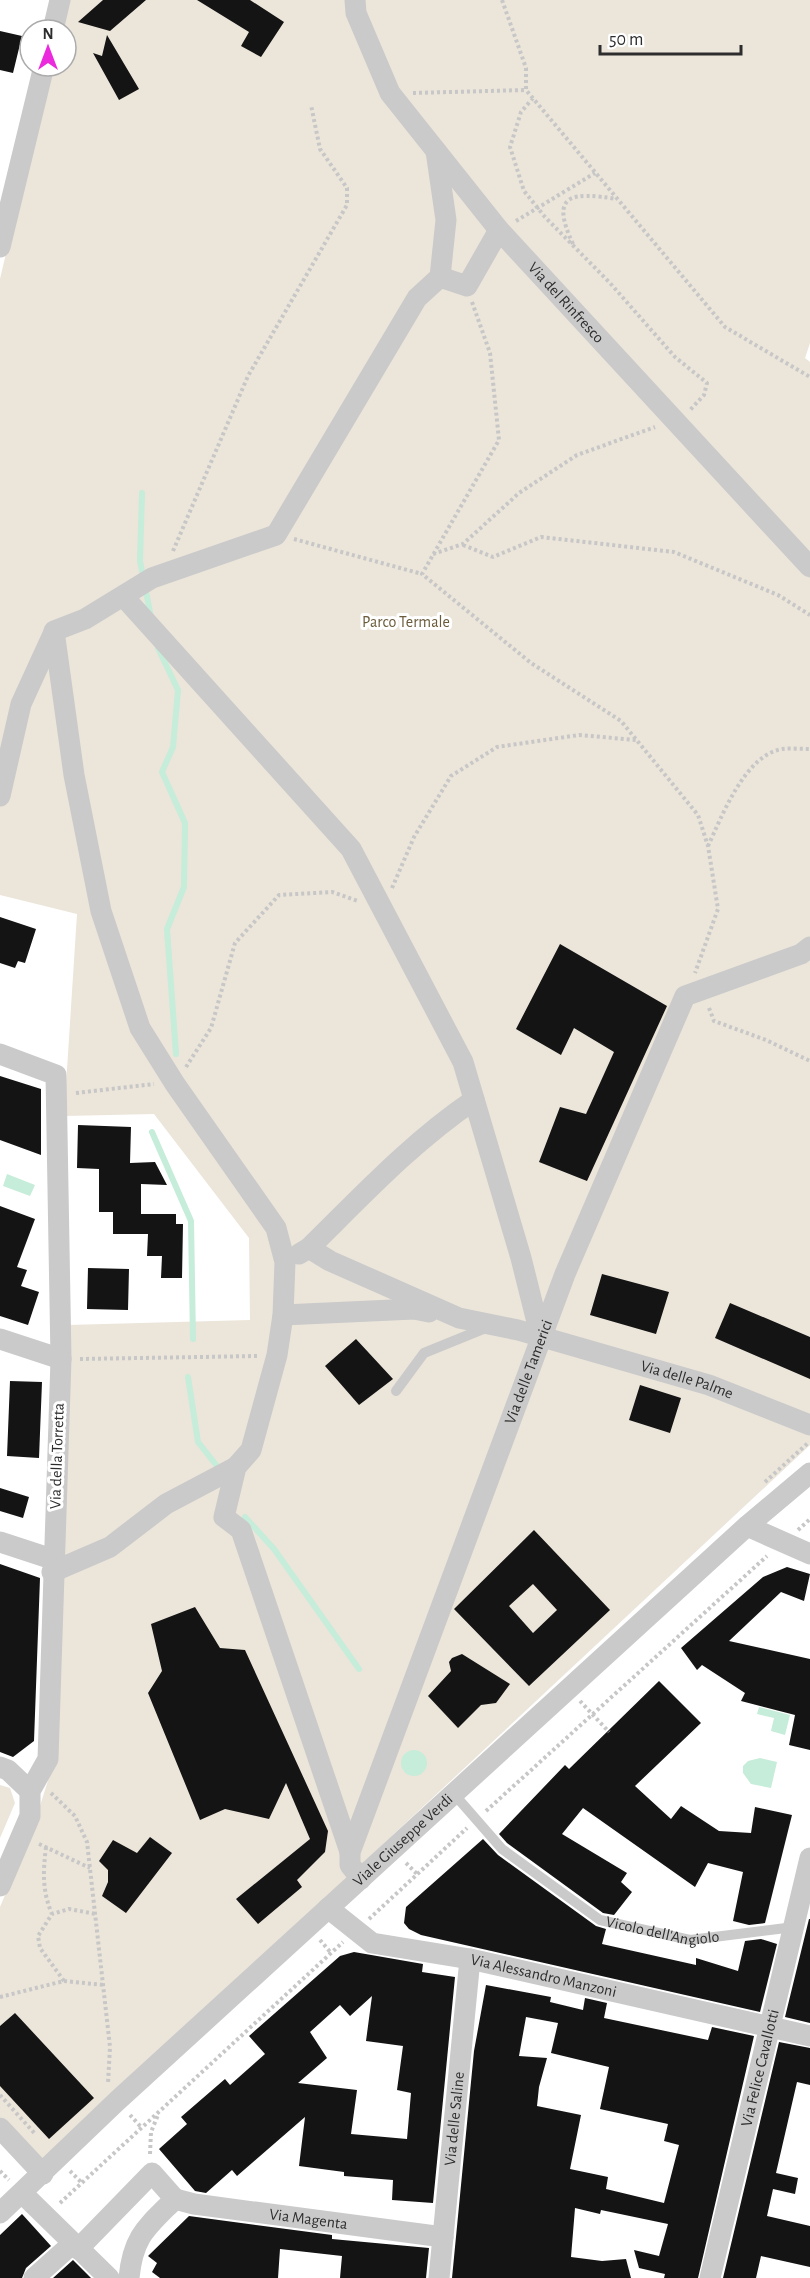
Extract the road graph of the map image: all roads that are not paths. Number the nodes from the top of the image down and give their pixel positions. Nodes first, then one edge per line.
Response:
1 (60, 0) edge
2 (355, 7) edge
3 (56, 18) edge
4 (41, 78) edge
5 (436, 152) junction
6 (504, 235) junction
7 (0, 247) edge
8 (440, 277) junction
9 (810, 567) edge
10 (123, 596) junction
11 (54, 631) junction
12 (0, 796) edge
13 (810, 947) edge
14 (0, 1054) edge
15 (474, 1100) junction
16 (309, 1248) junction
17 (285, 1262) junction
18 (284, 1315) junction
19 (459, 1318) junction
20 (491, 1325) junction
21 (0, 1339) edge
22 (551, 1340) junction
23 (61, 1359) junction
24 (396, 1391) dead end
25 (810, 1425) edge
26 (236, 1467) junction
27 (810, 1473) edge
28 (747, 1526) junction
29 (0, 1542) edge
30 (810, 1554) edge
31 (52, 1565) junction
32 (0, 1767) edge
33 (34, 1785) junction
34 (454, 1794) junction
35 (350, 1852) junction
36 (810, 1858) edge
37 (361, 1879) junction
38 (0, 1886) edge
39 (328, 1908) junction
40 (802, 1923) edge
41 (471, 1959) junction
42 (770, 2026) junction
43 (810, 2036) edge
44 (0, 2128) edge
45 (43, 2174) junction
46 (22, 2193) junction
47 (175, 2199) junction
48 (0, 2213) edge
49 (443, 2237) junction
50 (75, 2246) junction
51 (34, 2278) edge
52 (109, 2278) edge
53 (129, 2278) edge
54 (439, 2278) edge
55 (710, 2278) edge

1 - 3 street
2 - 5 street, Via del Rinfresco
4 - 7 street
5 - 6 street, Via del Rinfresco
5 - 8 street
6 - 8 street
6 - 9 street, Via del Rinfresco
8 - 10 street
10 - 11 street
10 - 15 street
11 - 12 street
11 - 17 street
13 - 22 street, Via delle Tamerici
14 - 23 street, Via della Torretta
15 - 16 street
15 - 22 street
16 - 17 street
16 - 19 street
17 - 18 street
18 - 19 street
18 - 26 street
19 - 20 street, Via delle Palme
20 - 22 street, Via delle Palme
20 - 24 lane
21 - 23 street
22 - 25 street, Via delle Palme
22 - 35 street, Via delle Tamerici
23 - 31 street, Via della Torretta
26 - 31 street
26 - 35 street
27 - 28 street, Viale Giuseppe Verdi
28 - 30 street
28 - 34 street, Viale Giuseppe Verdi
29 - 31 street
31 - 33 street, Via della Torretta
32 - 33 street
33 - 38 street, Via della Torretta
34 - 37 street, Viale Giuseppe Verdi
34 - 40 lane, Vicolo dell'Angiolo
35 - 37 street
36 - 40 street, Via Felice Cavallotti
37 - 39 street, Viale Giuseppe Verdi
39 - 41 street, Via Alessandro Manzoni
39 - 45 street, Viale Giuseppe Verdi
40 - 42 street, Via Felice Cavallotti
41 - 42 street, Via Alessandro Manzoni
41 - 49 street, Via delle Saline
42 - 43 street, Via Alessandro Manzoni
42 - 55 street, Via Felice Cavallotti
44 - 45 street
45 - 46 street, Viale Giuseppe Verdi
46 - 48 street, Viale Giuseppe Verdi
46 - 50 street
47 - 49 street, Via Magenta
47 - 50 street
47 - 53 street
49 - 54 street, Via delle Saline
50 - 51 street
50 - 52 street

